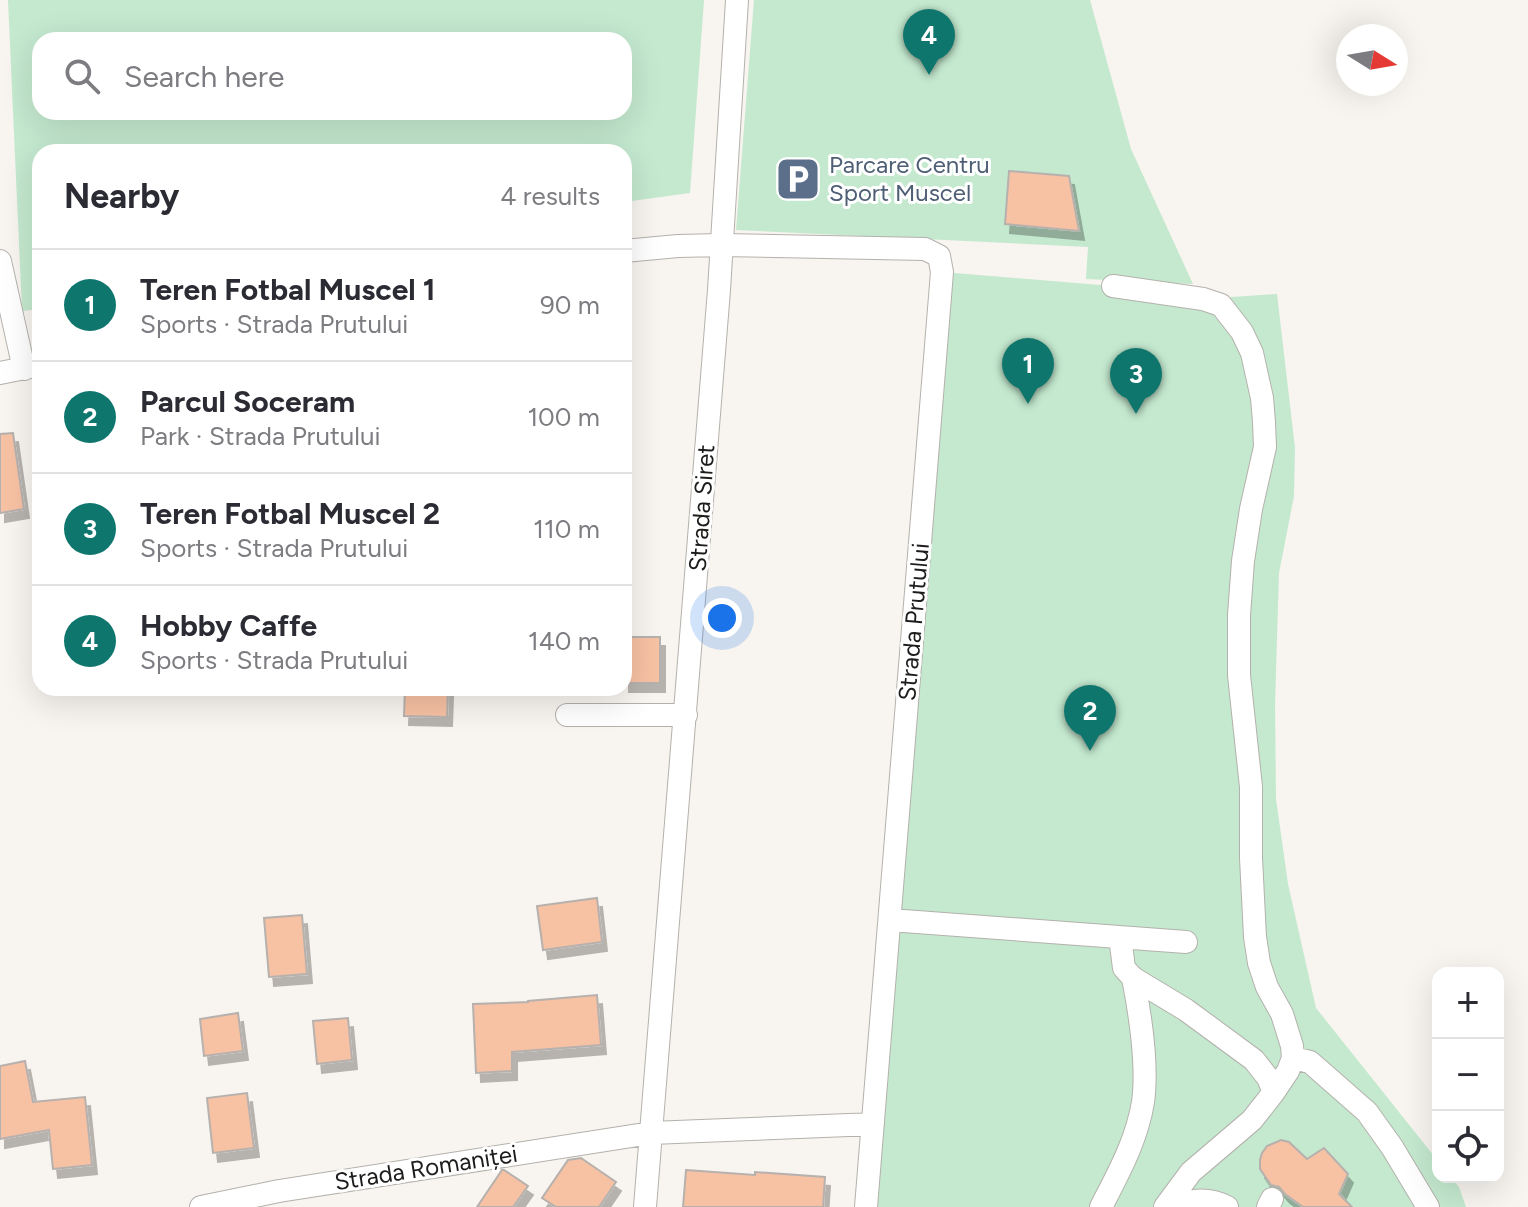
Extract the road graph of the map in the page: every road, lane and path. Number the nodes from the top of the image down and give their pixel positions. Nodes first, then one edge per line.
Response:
1 (737, 0) edge
2 (721, 245) junction
3 (632, 250) edge
4 (0, 261) edge
5 (1113, 286) dead end
6 (32, 367) edge
7 (0, 373) edge
8 (567, 715) dead end
9 (686, 715) junction
10 (890, 920) junction
11 (1120, 937) junction
12 (1186, 942) dead end
13 (1133, 978) junction
14 (1293, 1058) junction
15 (1274, 1092) junction
16 (873, 1124) junction
17 (651, 1133) junction
18 (201, 1207) edge
19 (645, 1207) edge
20 (866, 1207) edge
21 (1101, 1207) edge
22 (1165, 1207) edge
23 (1227, 1207) edge
24 (1428, 1207) edge

1 - 2 street, Strada Siret
2 - 3 street
2 - 9 street, Strada Siret
2 - 10 street, Strada Prutului
4 - 6 street
5 - 14 street
6 - 7 street
8 - 9 street
9 - 17 street, Strada Siret
10 - 11 street
10 - 16 street, Strada Prutului
11 - 12 street
11 - 13 street
13 - 15 street
13 - 21 street
14 - 15 street
14 - 24 street
15 - 22 street
16 - 17 street, Strada Romaniței
16 - 20 street, Strada Prutului
17 - 18 street, Strada Romaniței
17 - 19 street, Strada Siret
22 - 23 street

